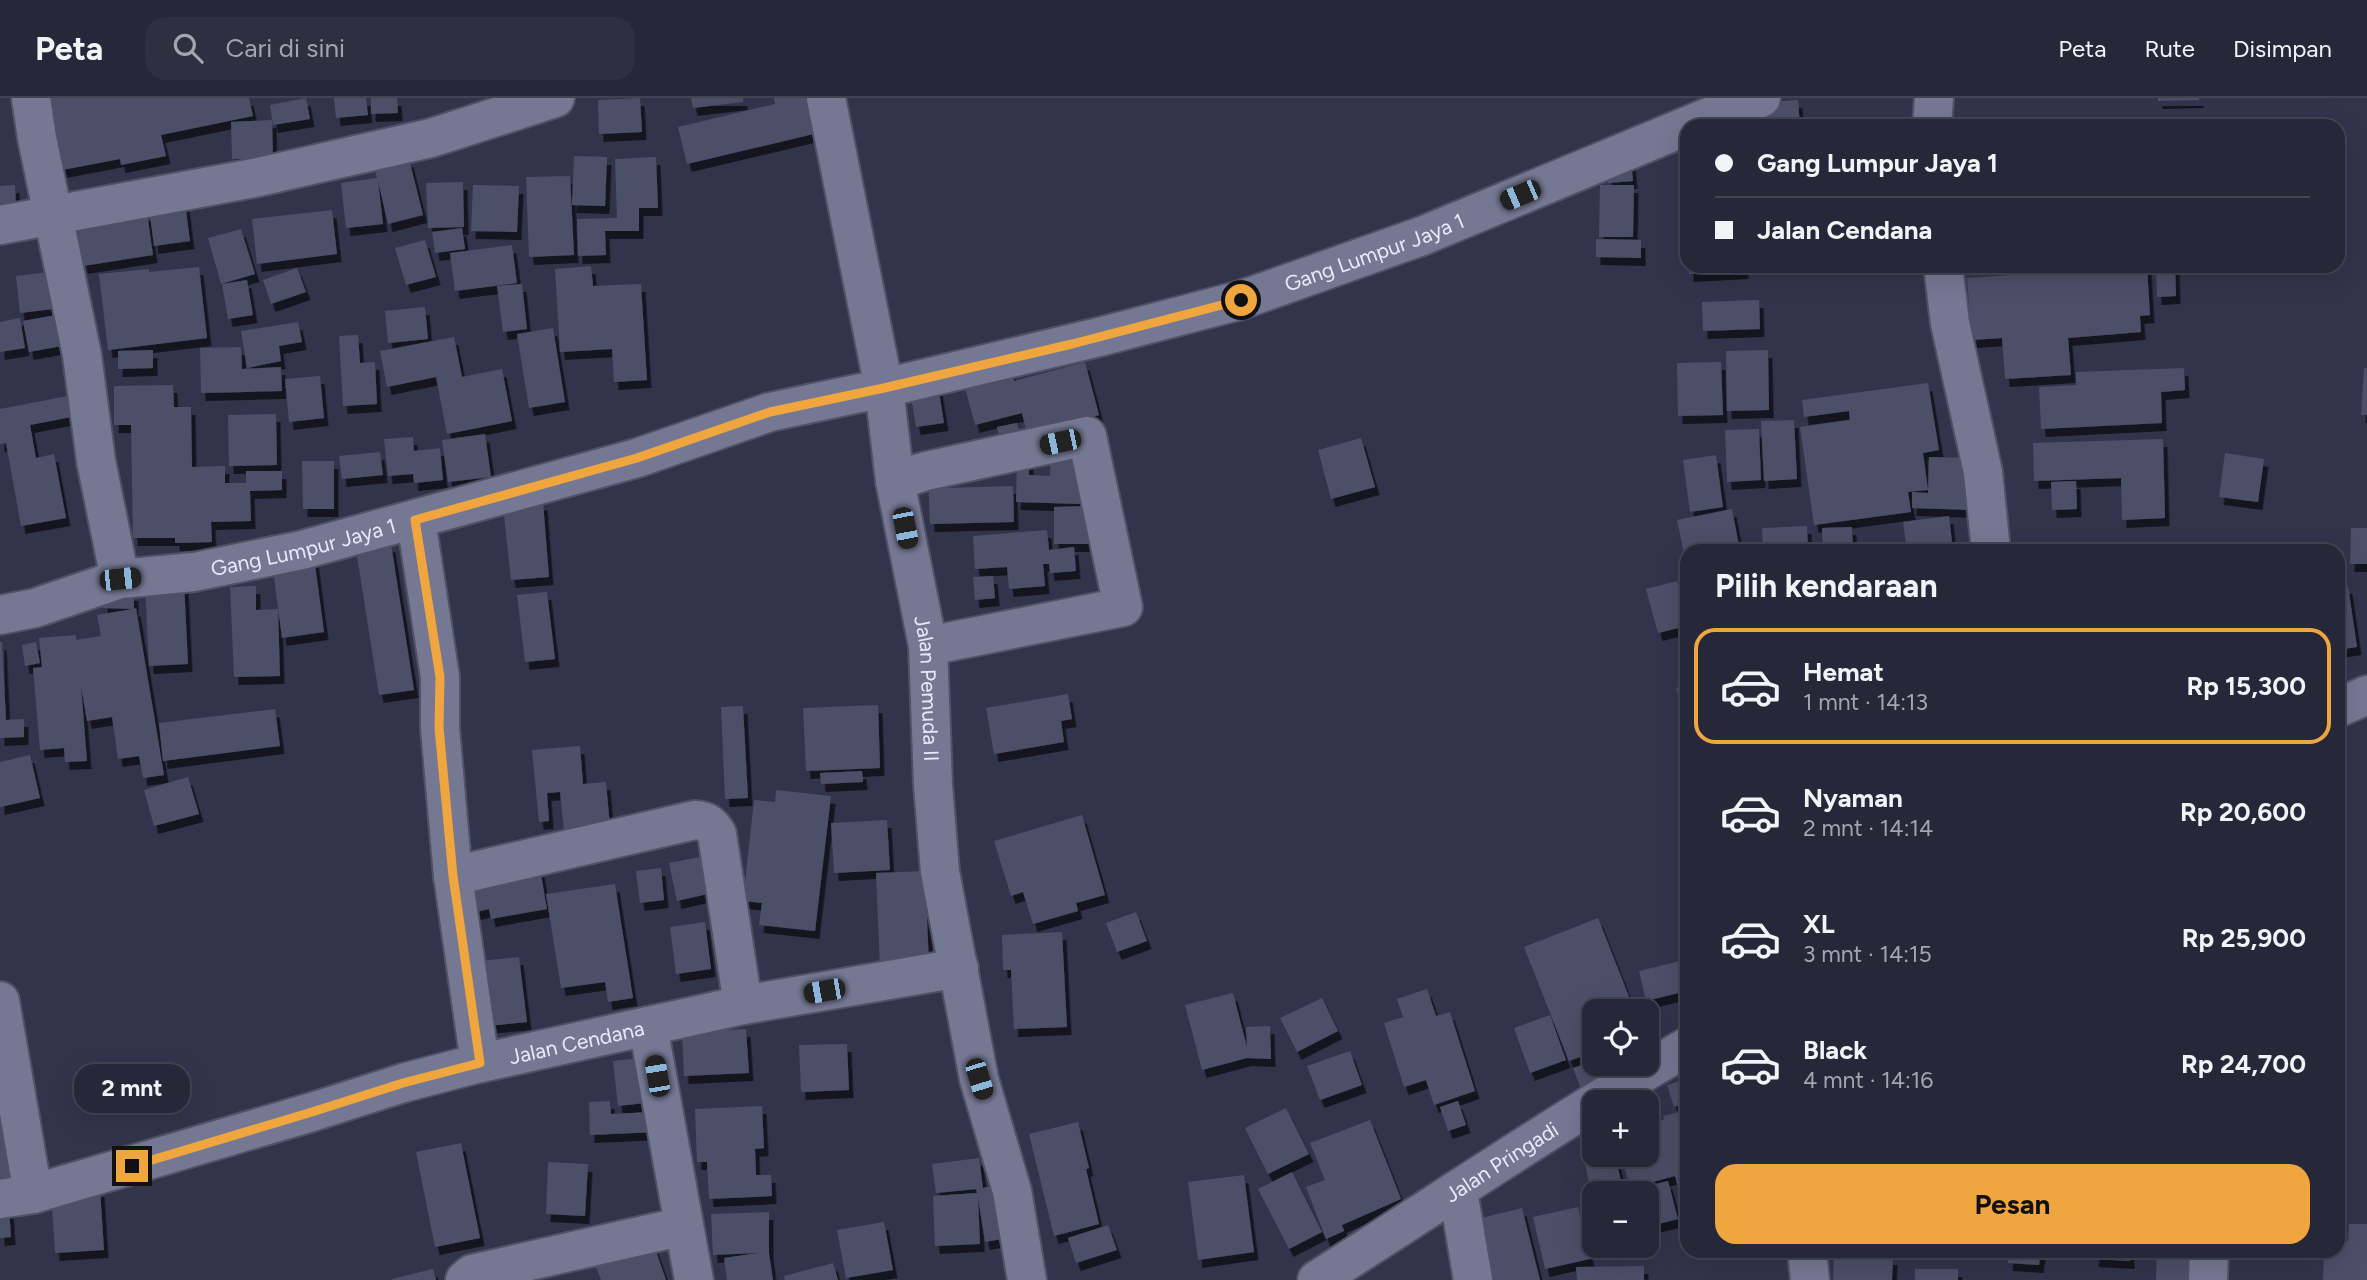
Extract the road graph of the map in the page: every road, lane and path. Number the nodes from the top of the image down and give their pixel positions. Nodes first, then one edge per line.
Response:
1 (32, 98) edge
2 (555, 98) edge
3 (825, 98) edge
4 (1761, 98) edge
5 (1934, 98) edge
6 (1715, 106) edge
7 (1686, 119) edge
8 (1932, 119) edge
9 (1680, 122) edge
10 (53, 215) junction
11 (0, 225) edge
12 (1944, 273) edge
13 (884, 388) junction
14 (895, 481) junction
15 (415, 520) junction
16 (1990, 544) edge
17 (120, 579) junction
18 (0, 615) edge
19 (928, 646) junction
20 (2367, 695) edge
21 (2345, 705) edge
22 (453, 876) junction
23 (959, 968) junction
24 (0, 1001) edge
25 (743, 1005) junction
26 (648, 1026) junction
27 (1680, 1050) edge
28 (480, 1063) junction
29 (1458, 1191) junction
30 (16, 1197) edge
31 (684, 1226) junction
32 (1808, 1258) edge
33 (2209, 1258) edge
34 (465, 1280) edge
35 (694, 1280) edge
36 (1027, 1280) edge
37 (1317, 1280) edge
38 (1473, 1280) edge
39 (1810, 1280) edge
40 (2208, 1280) edge

1 - 10 street
2 - 10 street
3 - 13 street, Jalan Pemuda II
4 - 6 street, Gang Lumpur Jaya 1
5 - 8 street
6 - 7 street, Gang Lumpur Jaya 1
9 - 13 street, Gang Lumpur Jaya 1
10 - 11 street
10 - 17 street
12 - 16 street
13 - 14 street, Jalan Pemuda II
13 - 15 street, Gang Lumpur Jaya 1
14 - 19 street, Jalan Pemuda II
14 - 19 street
15 - 17 street, Gang Lumpur Jaya 1
15 - 22 street
17 - 18 street, Gang Lumpur Jaya 1
19 - 23 street, Jalan Pemuda II
20 - 21 street
22 - 25 street
22 - 28 street
23 - 25 street, Jalan Cendana
23 - 36 street, Jalan Pemuda II
24 - 30 street
25 - 26 street, Jalan Cendana
26 - 28 street, Jalan Cendana
26 - 31 street
27 - 29 street, Jalan Pringadi
28 - 30 street, Jalan Cendana
29 - 37 street, Jalan Pringadi
29 - 38 street
31 - 34 street
31 - 35 street
32 - 39 street
33 - 40 street

